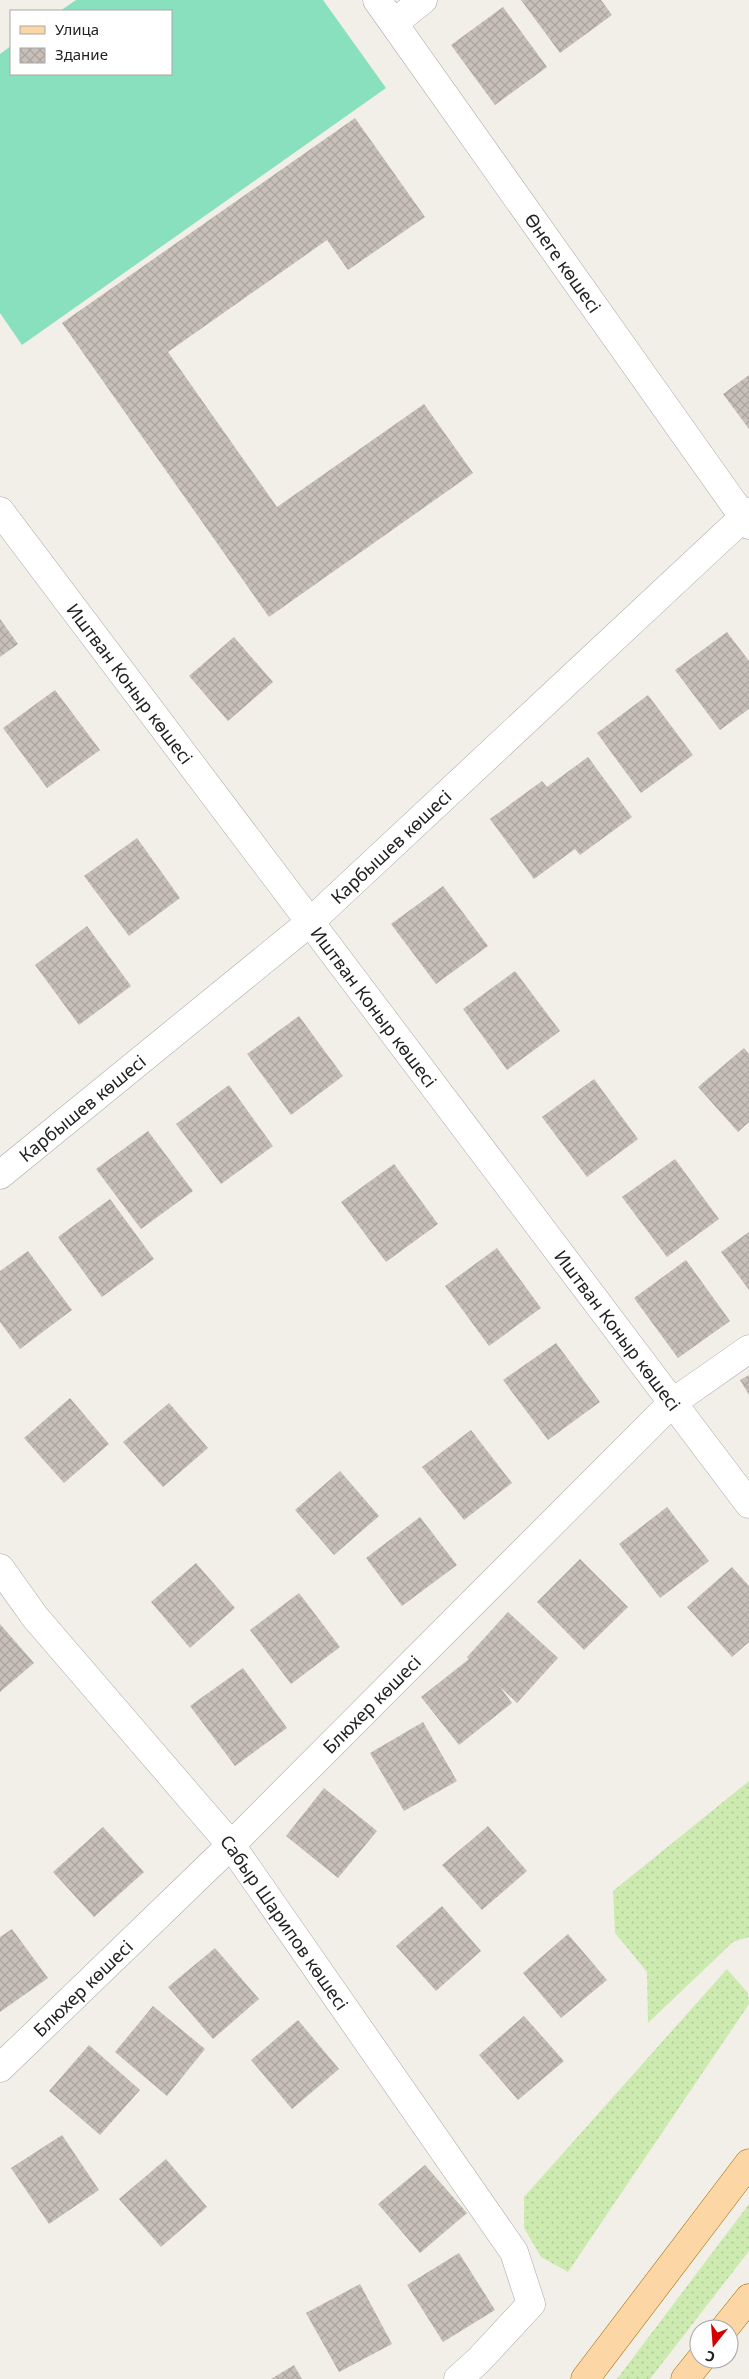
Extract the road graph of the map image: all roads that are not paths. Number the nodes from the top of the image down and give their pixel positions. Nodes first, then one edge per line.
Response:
1 (377, 0) edge
2 (423, 0) edge
3 (394, 23) junction
4 (0, 511) edge
5 (747, 518) edge
6 (309, 923) junction
7 (0, 1175) edge
8 (749, 1349) edge
9 (672, 1403) junction
10 (749, 1504) edge
11 (0, 1568) edge
12 (230, 1845) junction
13 (0, 2068) edge
14 (749, 2163) edge
15 (749, 2298) edge
16 (732, 2319) edge
17 (693, 2369) edge
18 (458, 2379) edge
19 (585, 2379) edge
20 (685, 2379) edge

1 - 3 street, Өнеге көшесі
2 - 3 street
3 - 5 street, Өнеге көшесі
4 - 6 street, Иштван Коныр көшесі
5 - 6 street, Карбышев көшесі
6 - 7 street, Карбышев көшесі
6 - 9 street, Иштван Коныр көшесі
8 - 9 street, Блюхер көшесі
9 - 10 street, Иштван Коныр көшесі
9 - 12 street, Блюхер көшесі
11 - 12 street, Сабыр Шарипов көшесі
12 - 13 street, Блюхер көшесі
12 - 18 street, Сабыр Шарипов көшесі
14 - 19 main road
15 - 16 main road
17 - 20 main road

